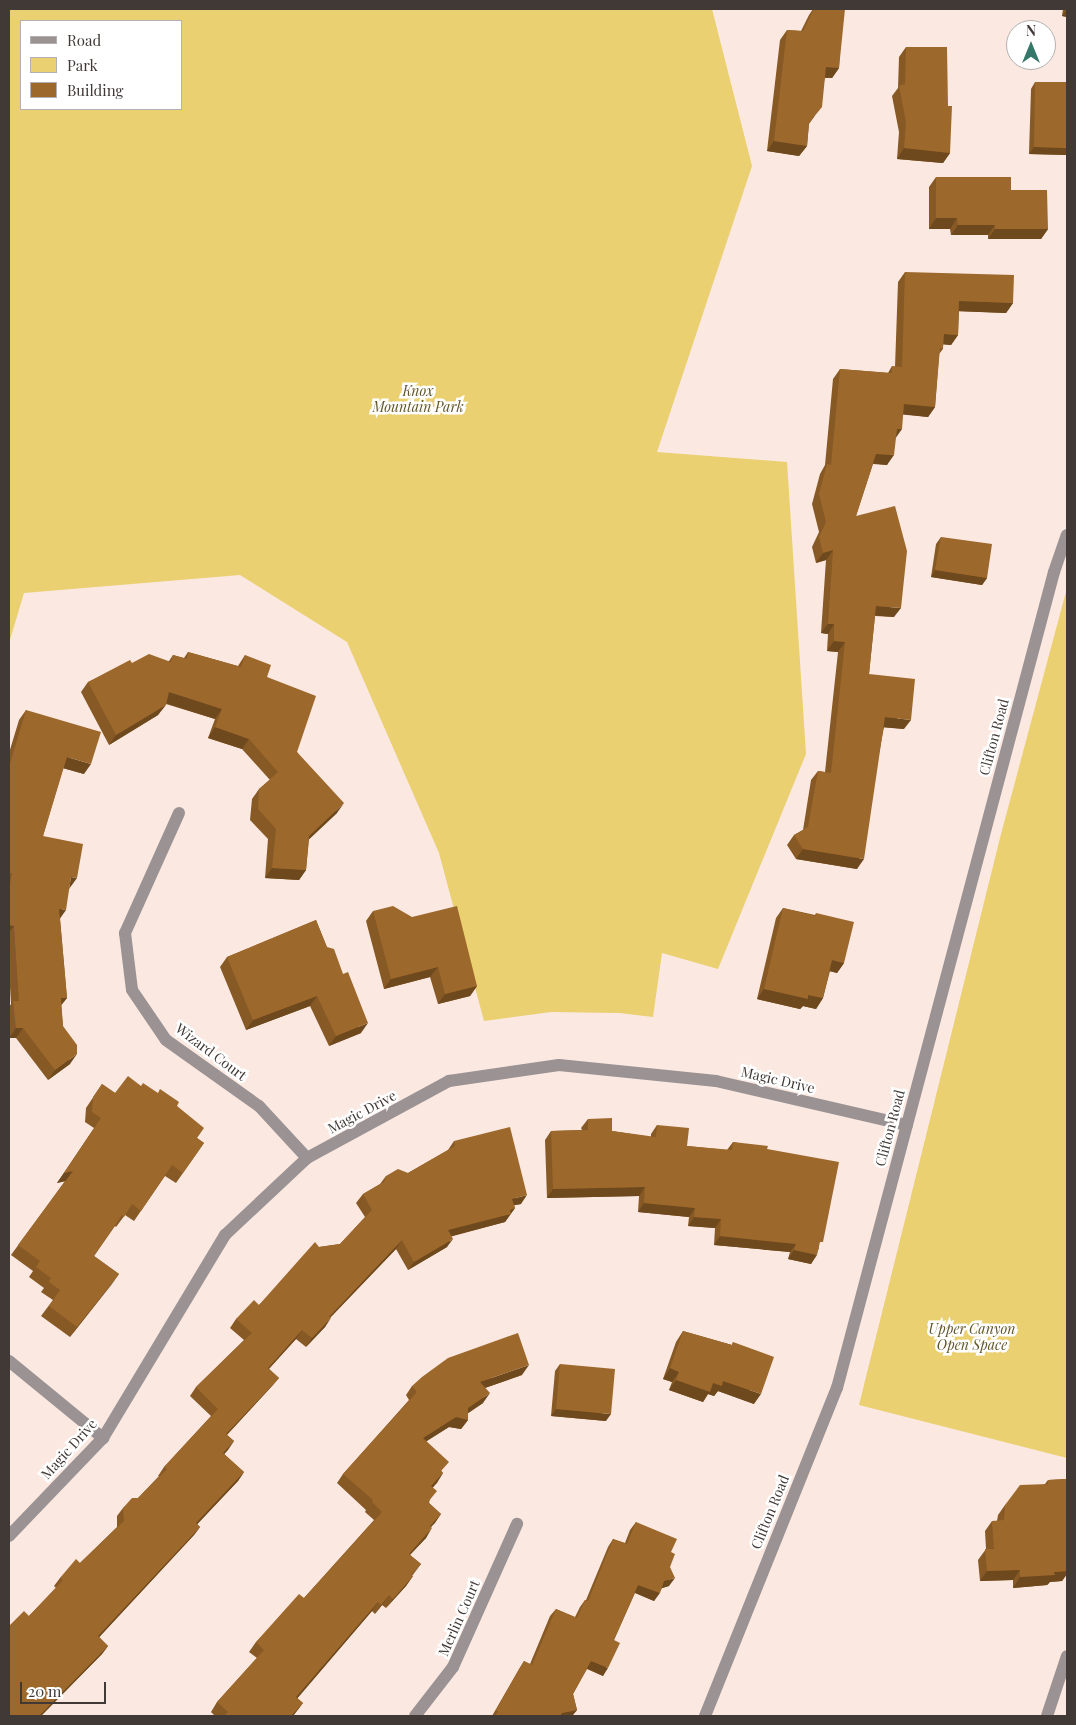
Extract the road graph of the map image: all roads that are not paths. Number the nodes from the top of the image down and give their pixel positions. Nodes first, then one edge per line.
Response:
1 (1067, 535) edge
2 (179, 813) dead end
3 (907, 1125) junction
4 (307, 1158) junction
5 (9, 1361) edge
6 (103, 1438) junction
7 (517, 1524) dead end
8 (9, 1536) edge
9 (1067, 1656) edge
10 (415, 1716) edge
11 (704, 1716) edge
12 (1048, 1716) edge

1 - 3 street, Clifton Road
2 - 4 street, Wizard Court
3 - 4 street, Magic Drive
3 - 11 street, Clifton Road
4 - 6 street, Magic Drive
5 - 6 street
6 - 8 street, Magic Drive
7 - 10 street, Merlin Court
9 - 12 street

